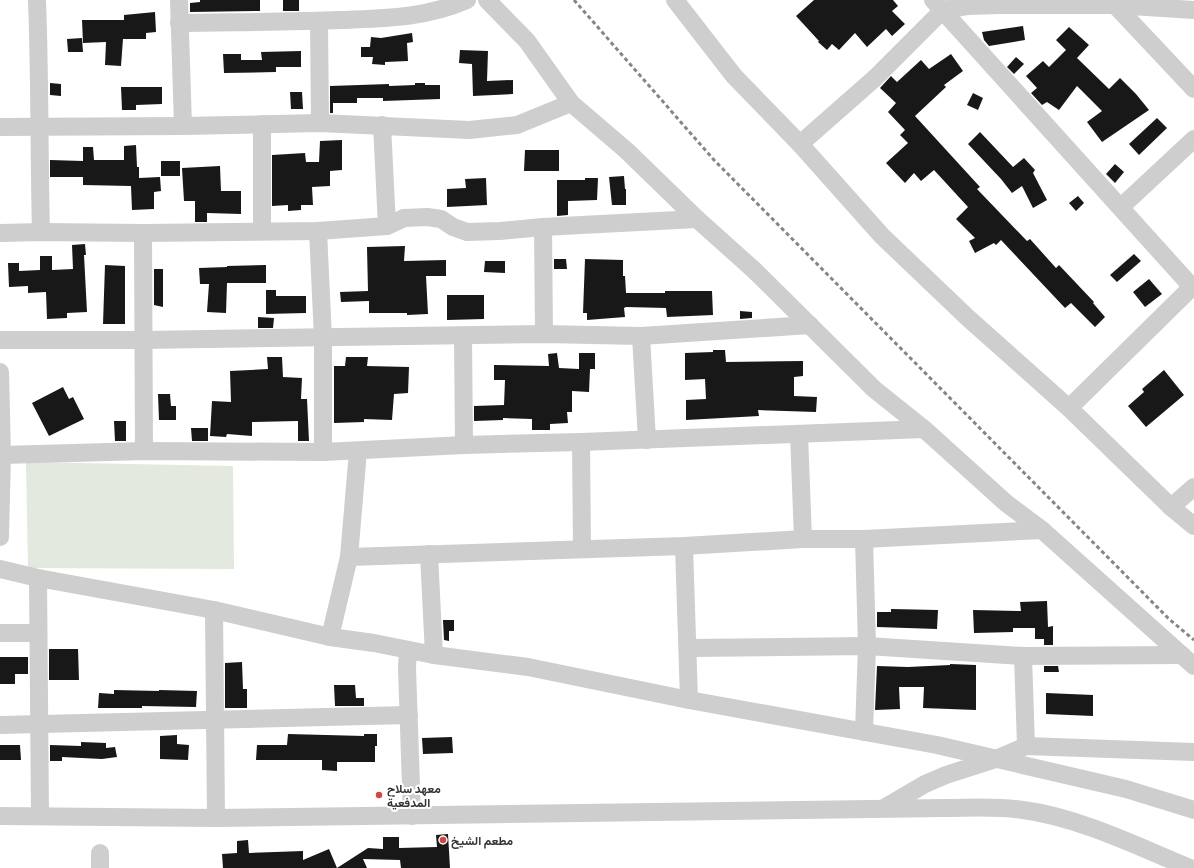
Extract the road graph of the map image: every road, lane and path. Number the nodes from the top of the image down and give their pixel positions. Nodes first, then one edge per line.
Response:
1 (37, 0) edge
2 (179, 0) edge
3 (467, 0) edge
4 (486, 0) edge
5 (675, 0) edge
6 (938, 5) edge
7 (1115, 5) junction
8 (1194, 10) edge
9 (319, 21) junction
10 (179, 23) junction
11 (1194, 90) edge
12 (571, 103) junction
13 (320, 123) junction
14 (262, 124) junction
15 (39, 126) junction
16 (183, 126) junction
17 (382, 126) junction
18 (0, 127) edge
19 (1194, 139) edge
20 (800, 144) junction
21 (1121, 207) junction
22 (697, 220) junction
23 (387, 226) junction
24 (543, 227) junction
25 (318, 230) junction
26 (262, 231) junction
27 (41, 232) junction
28 (0, 233) edge
29 (143, 233) junction
30 (1193, 286) edge
31 (810, 325) junction
32 (544, 334) junction
33 (463, 336) junction
34 (640, 336) junction
35 (323, 338) junction
36 (0, 340) edge
37 (143, 340) junction
38 (0, 372) edge
39 (1069, 408) junction
40 (924, 429) junction
41 (799, 434) junction
42 (647, 440) junction
43 (582, 442) junction
44 (464, 445) junction
45 (144, 451) junction
46 (358, 451) junction
47 (323, 452) junction
48 (2, 456) junction
49 (1194, 487) edge
50 (1171, 506) junction
51 (1194, 526) edge
52 (1042, 530) junction
53 (0, 538) edge
54 (803, 539) junction
55 (864, 539) junction
56 (684, 546) junction
57 (582, 549) junction
58 (429, 554) junction
59 (350, 557) junction
60 (0, 569) edge
61 (38, 578) junction
62 (214, 610) junction
63 (38, 632) junction
64 (0, 633) edge
65 (330, 637) junction
66 (867, 646) junction
67 (688, 648) junction
68 (408, 650) junction
69 (434, 655) junction
70 (1023, 656) junction
71 (1188, 660) edge
72 (689, 700) junction
73 (409, 715) junction
74 (215, 720) junction
75 (38, 724) junction
76 (0, 725) edge
77 (864, 732) junction
78 (1026, 746) junction
79 (1194, 752) edge
80 (996, 759) junction
81 (884, 809) junction
82 (1194, 810) edge
83 (0, 816) edge
84 (40, 816) junction
85 (412, 816) junction
86 (216, 818) junction
87 (1190, 868) edge

1 - 15 street
2 - 10 street
3 - 9 street
4 - 12 street
5 - 20 street
6 - 7 street
6 - 20 street
6 - 21 street
7 - 8 street
7 - 11 street
9 - 10 street
9 - 13 street
10 - 16 street
12 - 17 street
12 - 22 street
13 - 14 street
13 - 17 street
14 - 16 street
14 - 26 street
15 - 16 street
15 - 18 street
15 - 27 street
17 - 23 street
19 - 21 street
20 - 39 street
21 - 30 street
22 - 24 street
22 - 31 street
23 - 24 street
23 - 25 street
24 - 32 street
25 - 26 street
25 - 35 street
26 - 29 street
27 - 28 street
27 - 29 street
29 - 37 street
30 - 39 street
31 - 34 street
31 - 40 street
32 - 33 street
32 - 34 street
33 - 35 street
33 - 44 street
34 - 42 street
35 - 37 street
35 - 47 street
36 - 37 street
37 - 45 street
38 - 48 street
39 - 50 street
40 - 41 street
40 - 52 street
41 - 42 street
41 - 54 street
42 - 43 street
43 - 44 street
43 - 57 street
44 - 46 street
45 - 47 street
45 - 48 street
46 - 47 street
46 - 59 street
48 - 53 street
49 - 50 street
50 - 51 street
52 - 55 street
52 - 71 street
54 - 55 street
54 - 56 street
55 - 66 street
56 - 57 street
56 - 67 street
57 - 58 street
58 - 59 street
58 - 69 street
59 - 65 street
60 - 61 street
61 - 62 street
61 - 63 street
62 - 65 street
62 - 74 street
63 - 64 street
63 - 75 street
65 - 68 street
66 - 67 street
66 - 70 street
66 - 77 street
67 - 72 street
68 - 69 street
68 - 73 street
69 - 72 street
70 - 71 street
70 - 78 street
72 - 77 street
73 - 74 street
73 - 85 street
74 - 75 street
74 - 86 street
75 - 76 street
75 - 84 street
77 - 80 street
78 - 79 street
78 - 80 street
80 - 81 street
80 - 82 street
81 - 85 street
81 - 87 street
83 - 84 street
84 - 86 street
85 - 86 street

